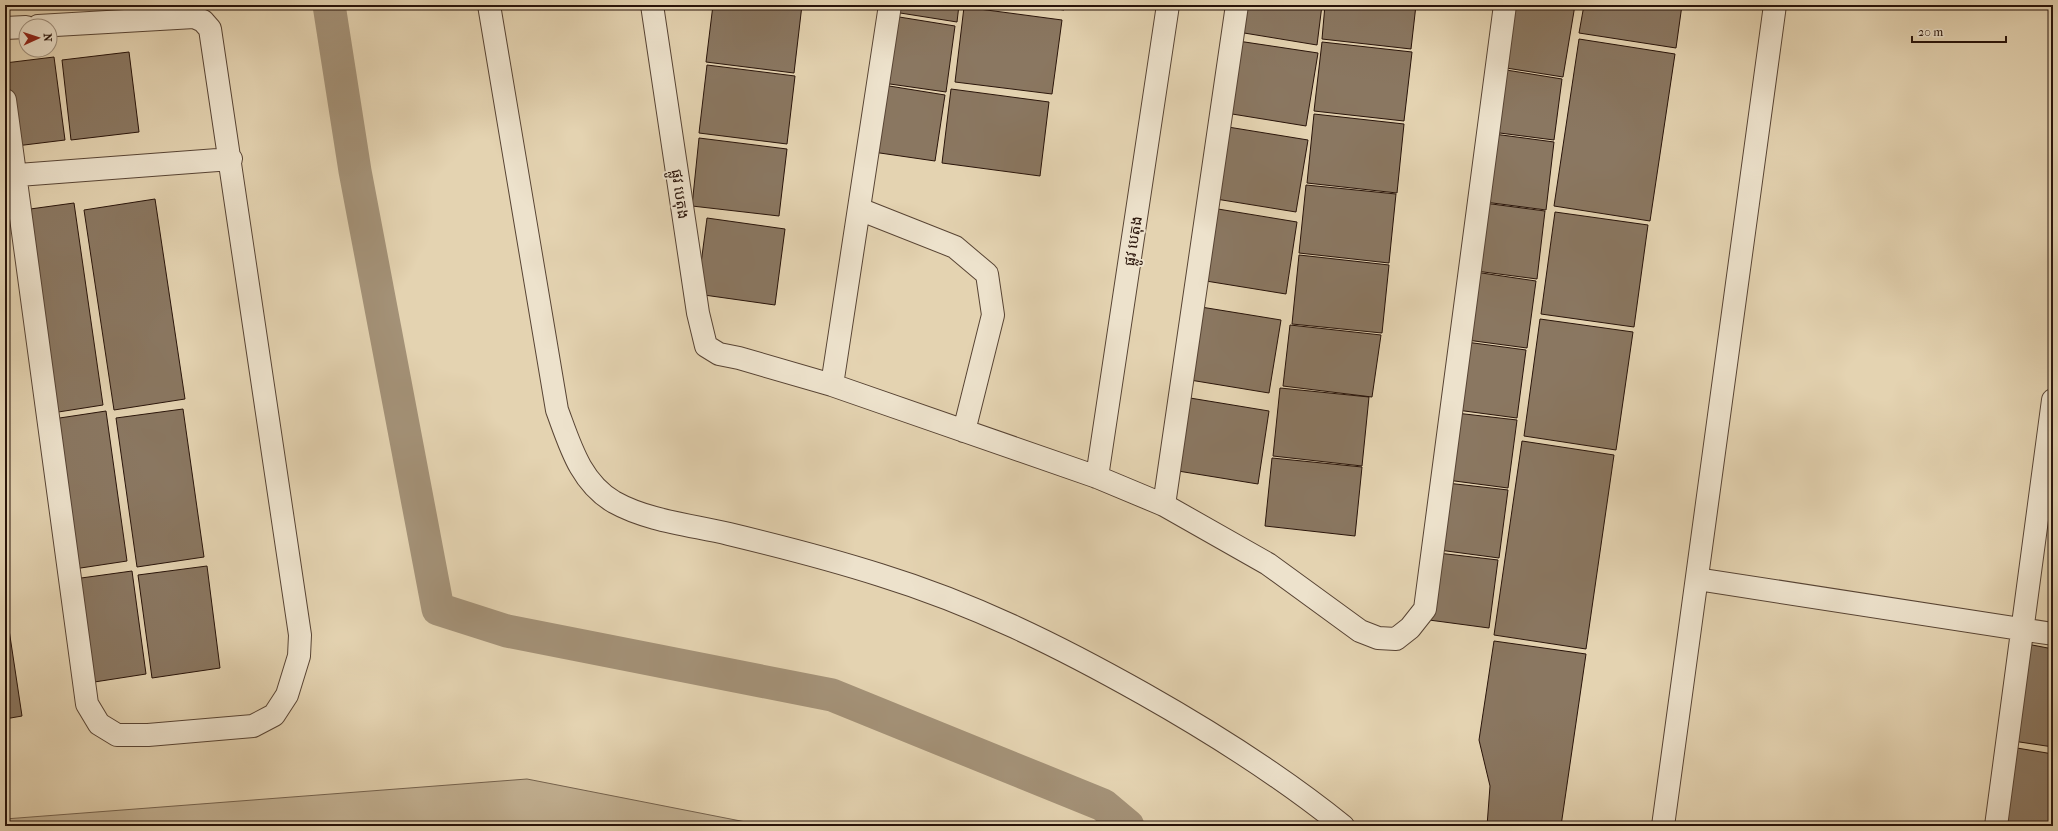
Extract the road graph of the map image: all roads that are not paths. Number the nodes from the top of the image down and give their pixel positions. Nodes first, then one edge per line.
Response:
1 (489, 5) edge
2 (652, 5) edge
3 (890, 5) edge
4 (1168, 5) edge
5 (1237, 5) edge
6 (1505, 5) edge
7 (1774, 5) edge
8 (58, 25) edge
9 (18, 27) edge
10 (5, 28) edge
11 (5, 100) edge
12 (231, 160) junction
13 (10, 176) edge
14 (860, 210) junction
15 (832, 386) junction
16 (2053, 400) edge
17 (964, 431) junction
18 (1097, 477) junction
19 (1164, 505) junction
20 (1697, 579) junction
21 (2022, 629) junction
22 (2053, 634) edge
23 (1343, 826) edge
24 (1663, 826) edge
25 (1996, 826) edge

1 - 23 street
2 - 15 street, ផ្លូវ បេតុង
3 - 14 street
4 - 18 street, ផ្លូវ បេតុង
5 - 19 street
6 - 19 street, ផ្លូវ បេតុង
7 - 20 street
8 - 12 street
9 - 10 street
11 - 13 street
12 - 13 street
12 - 13 street
14 - 15 street
14 - 17 street
15 - 17 street, ផ្លូវ បេតុង
16 - 21 street
17 - 18 street, ផ្លូវ បេតុង
18 - 19 street, ផ្លូវ បេតុង
20 - 21 street
20 - 24 street
21 - 22 street
21 - 25 street

